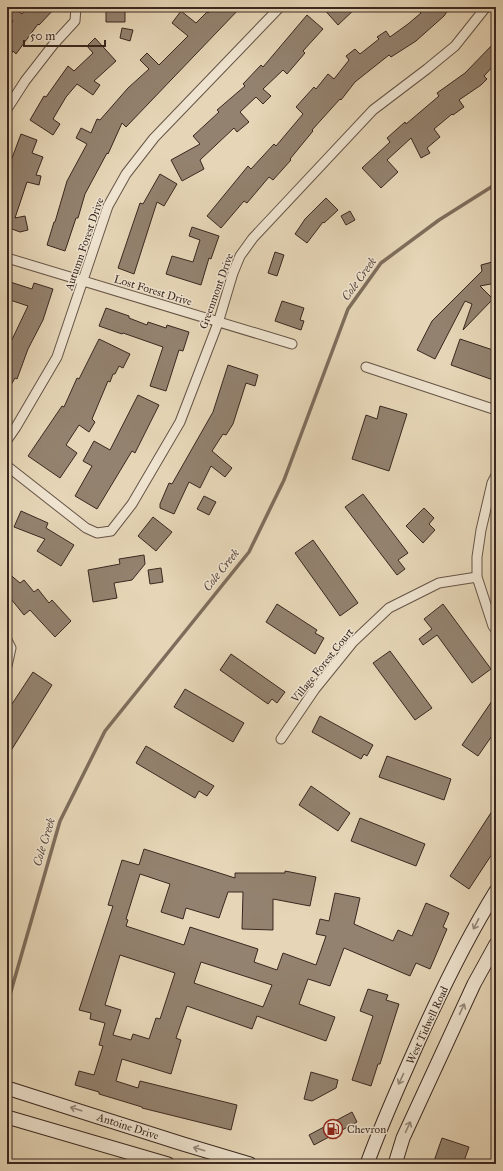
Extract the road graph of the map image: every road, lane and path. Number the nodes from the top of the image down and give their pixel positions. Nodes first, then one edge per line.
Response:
1 (76, 7) edge
2 (280, 7) edge
3 (486, 7) edge
4 (7, 109) edge
5 (7, 258) edge
6 (83, 281) junction
7 (218, 323) junction
8 (292, 344) dead end
9 (366, 367) dead end
10 (496, 410) edge
11 (7, 440) edge
12 (7, 466) edge
13 (496, 475) edge
14 (477, 577) junction
15 (496, 630) edge
16 (7, 640) edge
17 (7, 666) edge
18 (280, 739) dead end
19 (496, 891) edge
20 (496, 944) edge
21 (11, 1089) edge
22 (8, 1117) edge
23 (168, 1164) edge
24 (250, 1164) edge
25 (366, 1164) edge
26 (395, 1164) edge

1 - 4 street
2 - 6 street, Autumn Forest Drive
3 - 7 street, Greenmont Drive
5 - 6 street, Lost Forest Drive
6 - 7 street, Lost Forest Drive
6 - 11 street, Autumn Forest Drive
7 - 8 street, Lost Forest Drive
7 - 12 street, Greenmont Drive
9 - 10 street
13 - 14 street
14 - 15 street
14 - 18 street, Village Forest Court
16 - 17 street
19 -> 25 main road, West Tidwell Road
26 -> 20 main road
24 -> 21 main road, Antoine Drive
22 - 23 main road

